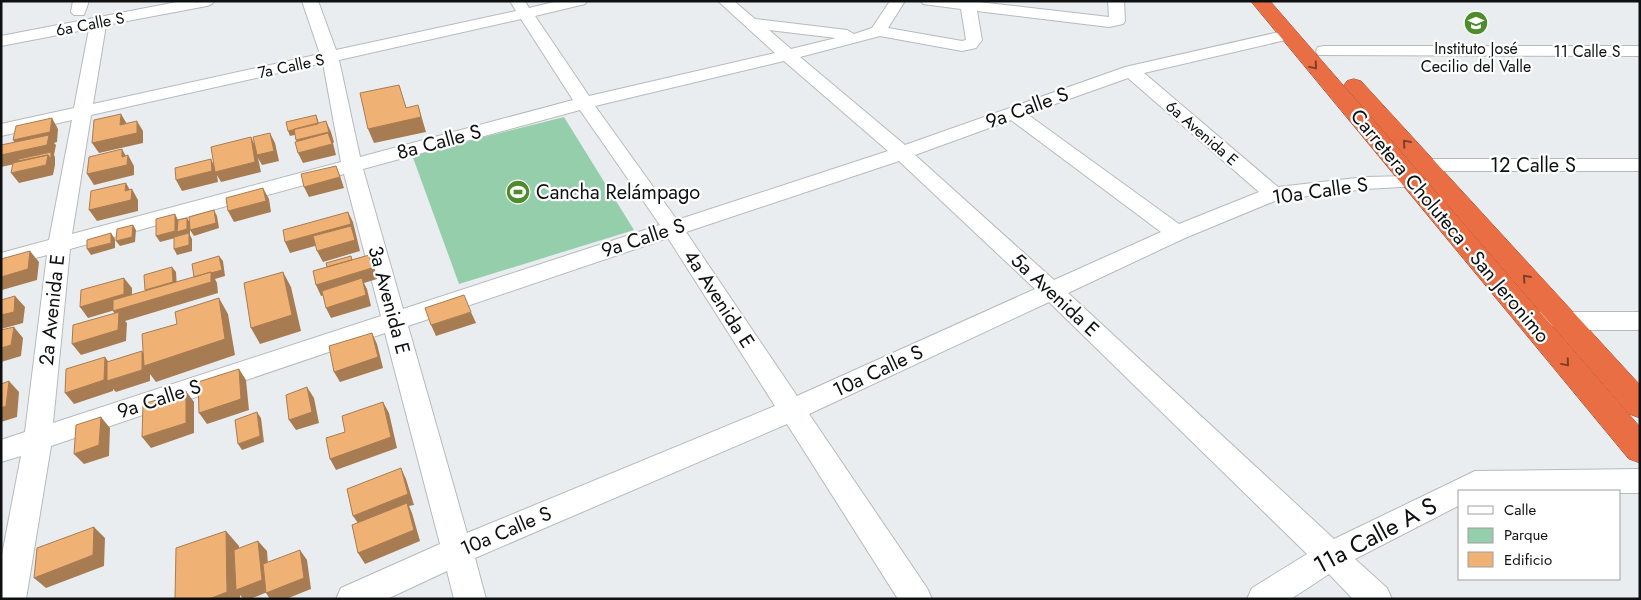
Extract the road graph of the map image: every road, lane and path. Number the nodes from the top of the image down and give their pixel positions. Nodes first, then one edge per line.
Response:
1 (207, 1) edge
2 (310, 1) edge
3 (580, 1) edge
4 (725, 1) edge
5 (898, 1) edge
6 (928, 1) edge
7 (1116, 1) edge
8 (1260, 1) edge
9 (1280, 1) edge
10 (968, 6) junction
11 (521, 8) edge
12 (86, 12) edge
13 (750, 23) junction
14 (871, 34) junction
15 (1288, 35) junction
16 (1, 41) edge
17 (1324, 51) junction
18 (1640, 51) edge
19 (787, 55) junction
20 (330, 58) junction
21 (1131, 71) junction
22 (584, 103) junction
23 (83, 112) junction
24 (1014, 113) junction
25 (1, 130) edge
26 (902, 153) junction
27 (352, 165) junction
28 (1640, 165) edge
29 (1419, 174) junction
30 (1273, 194) junction
31 (673, 229) junction
32 (1177, 233) junction
33 (60, 244) junction
34 (1, 260) edge
35 (1052, 291) junction
36 (1518, 306) junction
37 (395, 321) junction
38 (1564, 321) junction
39 (1640, 321) edge
40 (1640, 406) edge
41 (791, 411) junction
42 (38, 439) junction
43 (1640, 450) edge
44 (1, 451) edge
45 (1640, 481) edge
46 (1461, 490) edge
47 (1458, 492) edge
48 (458, 551) junction
49 (1331, 556) junction
50 (10, 599) edge
51 (352, 599) edge
52 (470, 599) edge
53 (916, 599) edge
54 (1263, 599) edge
55 (1376, 599) edge

1 - 12 street, 6a Calle S
2 - 20 street, 3a Avenida E
3 - 11 street, 7a Calle S
4 - 13 street, 5a Avenida E
5 - 14 street
6 - 10 street
7 - 10 street
8 - 15 highway, Carretera Choluteca - San Jeronimo
9 - 17 highway, Carretera Choluteca - San Jeronimo
10 - 14 street
11 - 20 street, 7a Calle S
11 - 22 street, 4a Avenida E
12 - 16 street, 6a Calle S
12 - 23 street, 2a Avenida E
13 - 14 street
13 - 19 street, 5a Avenida E
14 - 19 street, 8a Calle S
15 - 21 street, 9a Calle S
15 -> 29 highway, Carretera Choluteca - San Jeronimo
17 - 18 street, 11 Calle S
29 -> 17 highway, Carretera Choluteca - San Jeronimo
19 - 22 street, 8a Calle S
19 - 26 street, 5a Avenida E
20 - 23 street, 7a Calle S
20 - 27 street, 3a Avenida E
21 - 24 street, 9a Calle S
21 - 30 street, 6a Avenida E
22 - 27 street, 8a Calle S
22 - 31 street, 4a Avenida E
23 - 25 street, 7a Calle S
23 - 33 street, 2a Avenida E
24 - 26 street, 9a Calle S
24 - 32 street
26 - 31 street, 9a Calle S
26 - 35 street, 5a Avenida E
27 - 33 street, 8a Calle S
27 - 37 street, 3a Avenida E
28 - 29 street, 12 Calle S
29 - 30 street, 10a Calle S
29 - 36 highway, Carretera Choluteca - San Jeronimo
38 -> 29 highway, Carretera Choluteca - San Jeronimo
30 - 32 street, 10a Calle S
31 - 37 street, 9a Calle S
31 - 41 street, 4a Avenida E
32 - 35 street, 10a Calle S
33 - 34 street, 8a Calle S
33 - 42 street, 2a Avenida E
35 - 41 street, 10a Calle S
35 - 49 street, 5a Avenida E
36 - 38 street
36 -> 43 highway, Carretera Choluteca - San Jeronimo
37 - 42 street, 9a Calle S
37 - 48 street, 3a Avenida E
38 - 39 street
38 - 40 highway, Carretera Choluteca - San Jeronimo
41 - 48 street, 10a Calle S
41 - 53 street, 4a Avenida E
42 - 44 street, 9a Calle S
42 - 50 street, 2a Avenida E
45 - 46 street, 11a Calle A S
47 - 49 street, 11a Calle A S
48 - 51 street, 10a Calle S
48 - 52 street, 3a Avenida E
49 - 54 street, 11a Calle A S
49 - 55 street, 5a Avenida E

